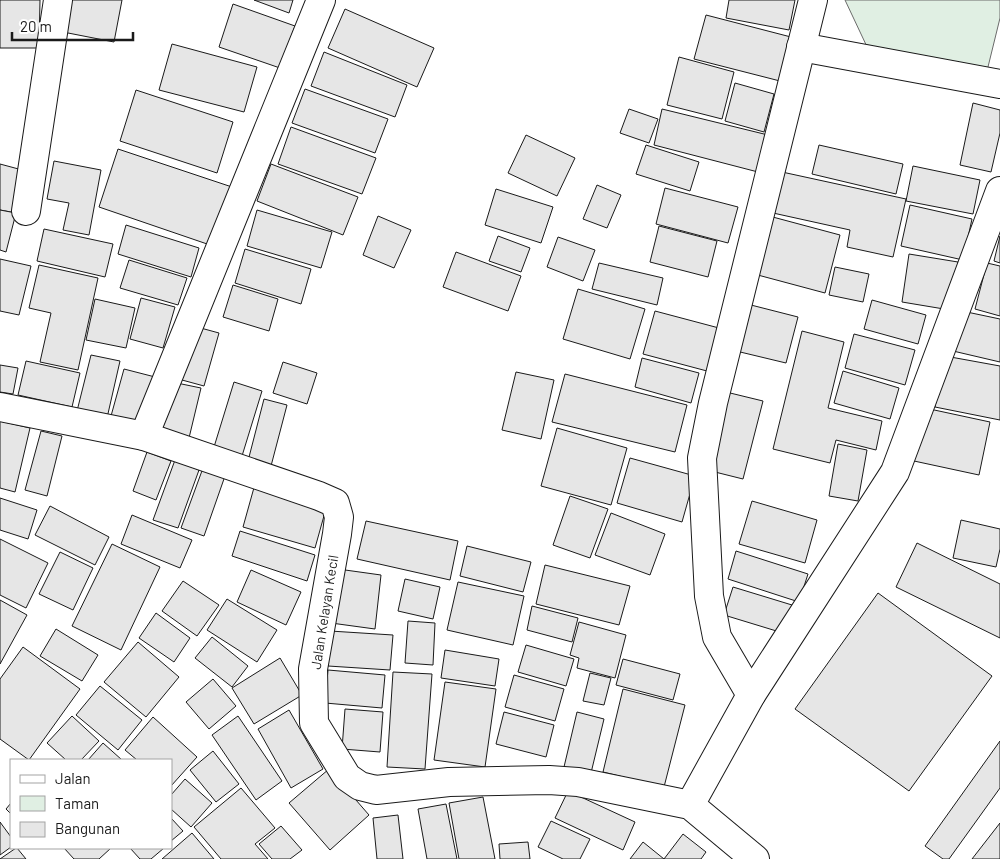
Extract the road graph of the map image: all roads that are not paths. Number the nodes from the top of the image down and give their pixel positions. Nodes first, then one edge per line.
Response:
1 (58, 0) edge
2 (321, 0) edge
3 (813, 0) edge
4 (801, 47) junction
5 (1000, 84) edge
6 (1000, 191) edge
7 (26, 212) dead end
8 (0, 408) edge
9 (144, 436) junction
10 (751, 695) junction
11 (690, 805) junction
12 (755, 859) edge

1 - 7 street
2 - 9 street
3 - 4 street
4 - 5 street
4 - 10 street
6 - 10 street
8 - 9 street, Jalan Kelayan Kecil
9 - 11 street, Jalan Kelayan Kecil
10 - 11 street
11 - 12 street, Jalan Kelayan Kecil

